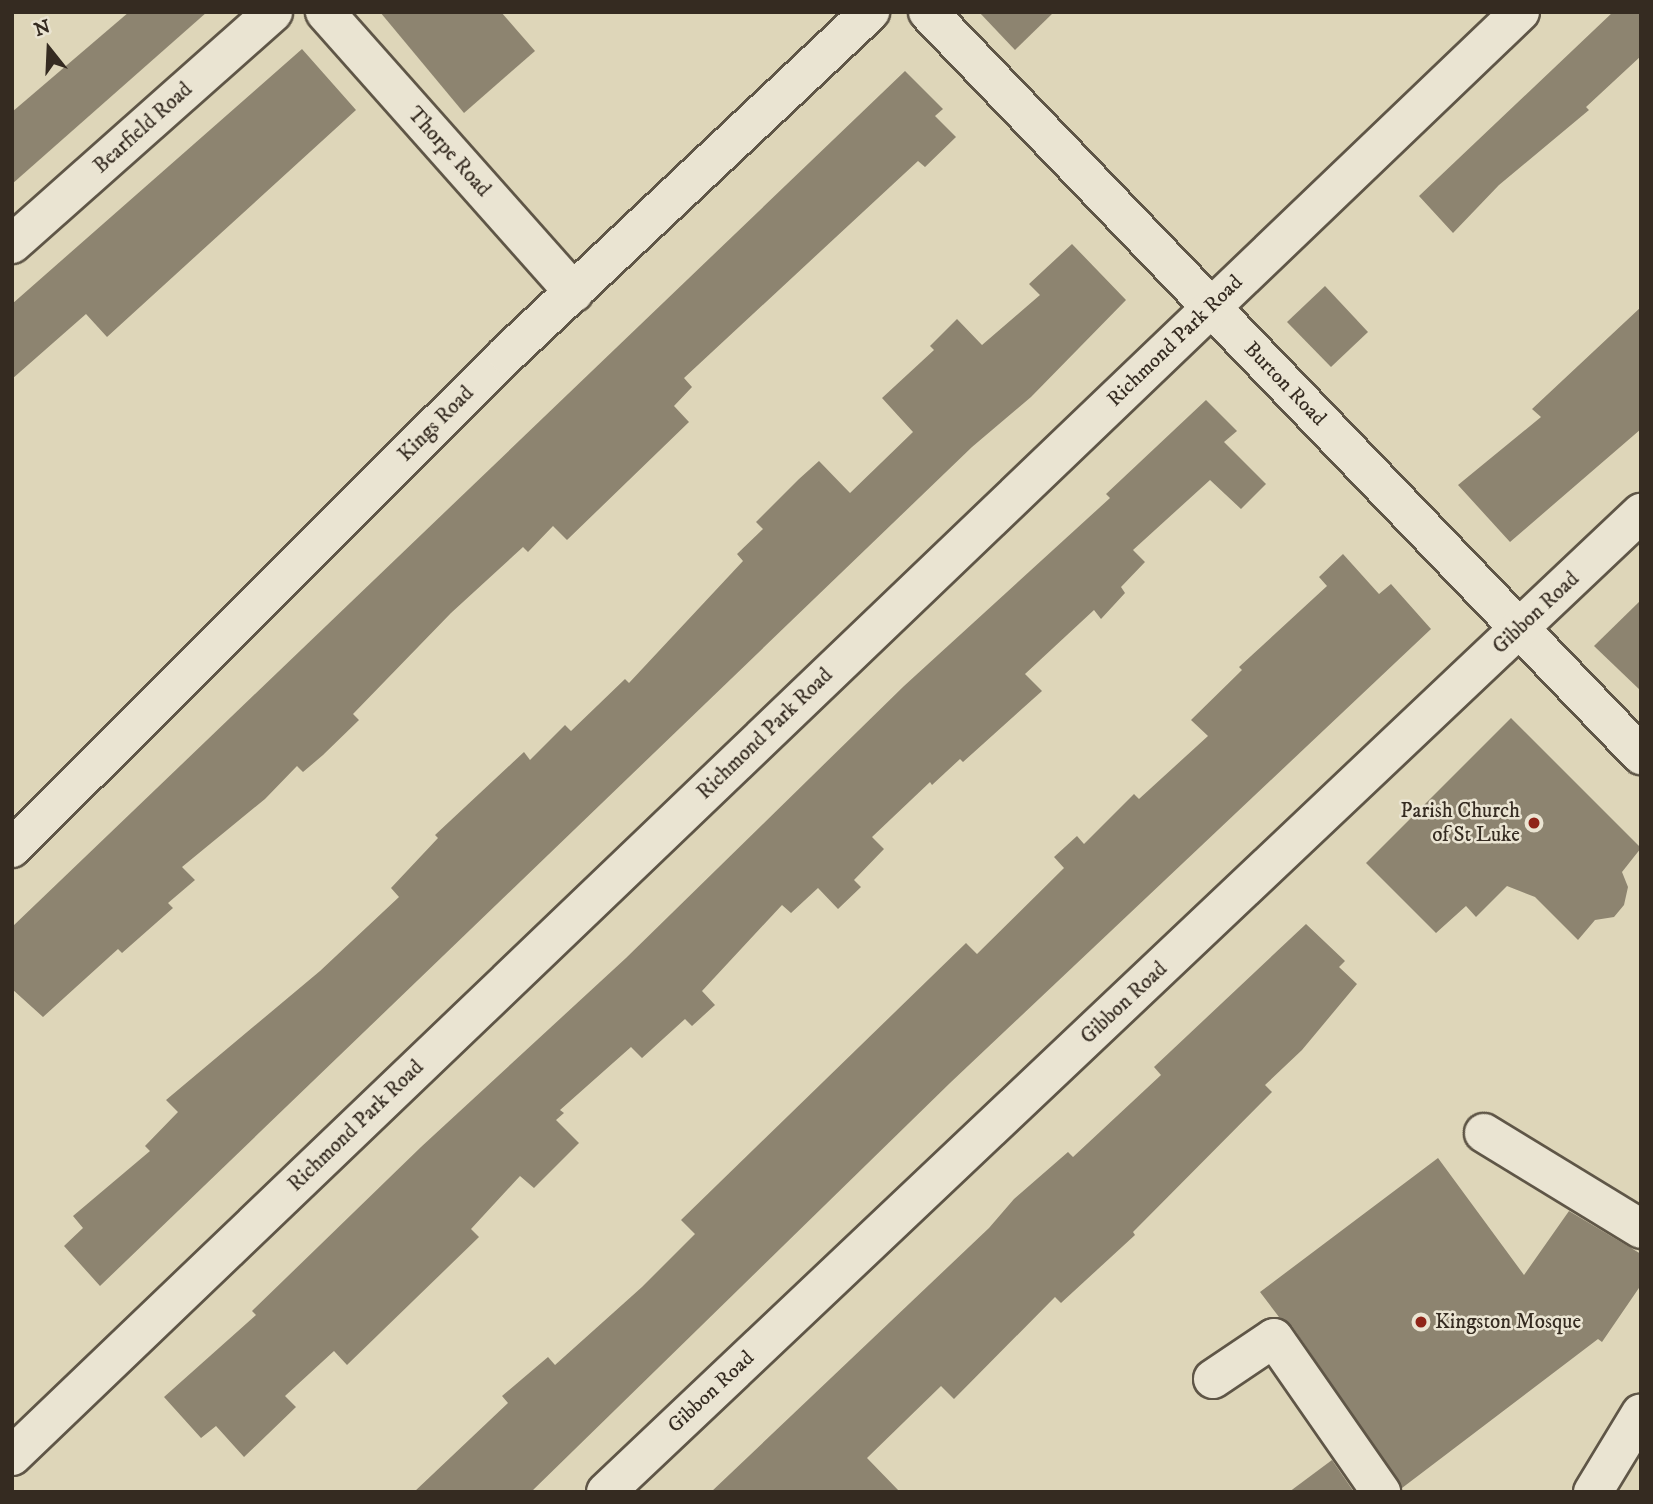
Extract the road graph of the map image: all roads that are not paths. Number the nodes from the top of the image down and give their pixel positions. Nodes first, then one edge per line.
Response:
1 (273, 12) edge
2 (325, 12) edge
3 (870, 12) edge
4 (928, 12) edge
5 (1520, 12) edge
6 (12, 244) edge
7 (574, 292) junction
8 (1211, 306) junction
9 (1641, 513) edge
10 (1519, 629) junction
11 (1641, 755) edge
12 (12, 848) edge
13 (1484, 1133) dead end
14 (1641, 1229) edge
15 (1213, 1379) dead end
16 (1641, 1413) edge
17 (12, 1456) edge
18 (606, 1492) edge
19 (1381, 1492) edge
20 (1593, 1492) edge

1 - 6 street, Bearfield Road
2 - 7 street, Thorpe Road
3 - 7 street, Kings Road
4 - 8 street, Burton Road
5 - 8 street, Richmond Park Road
7 - 12 street, Kings Road
8 - 10 street, Burton Road
8 - 17 street, Richmond Park Road
9 - 10 street, Gibbon Road
10 - 11 street, Burton Road
10 - 18 street, Gibbon Road
13 - 14 street
15 - 19 street
16 - 20 street

